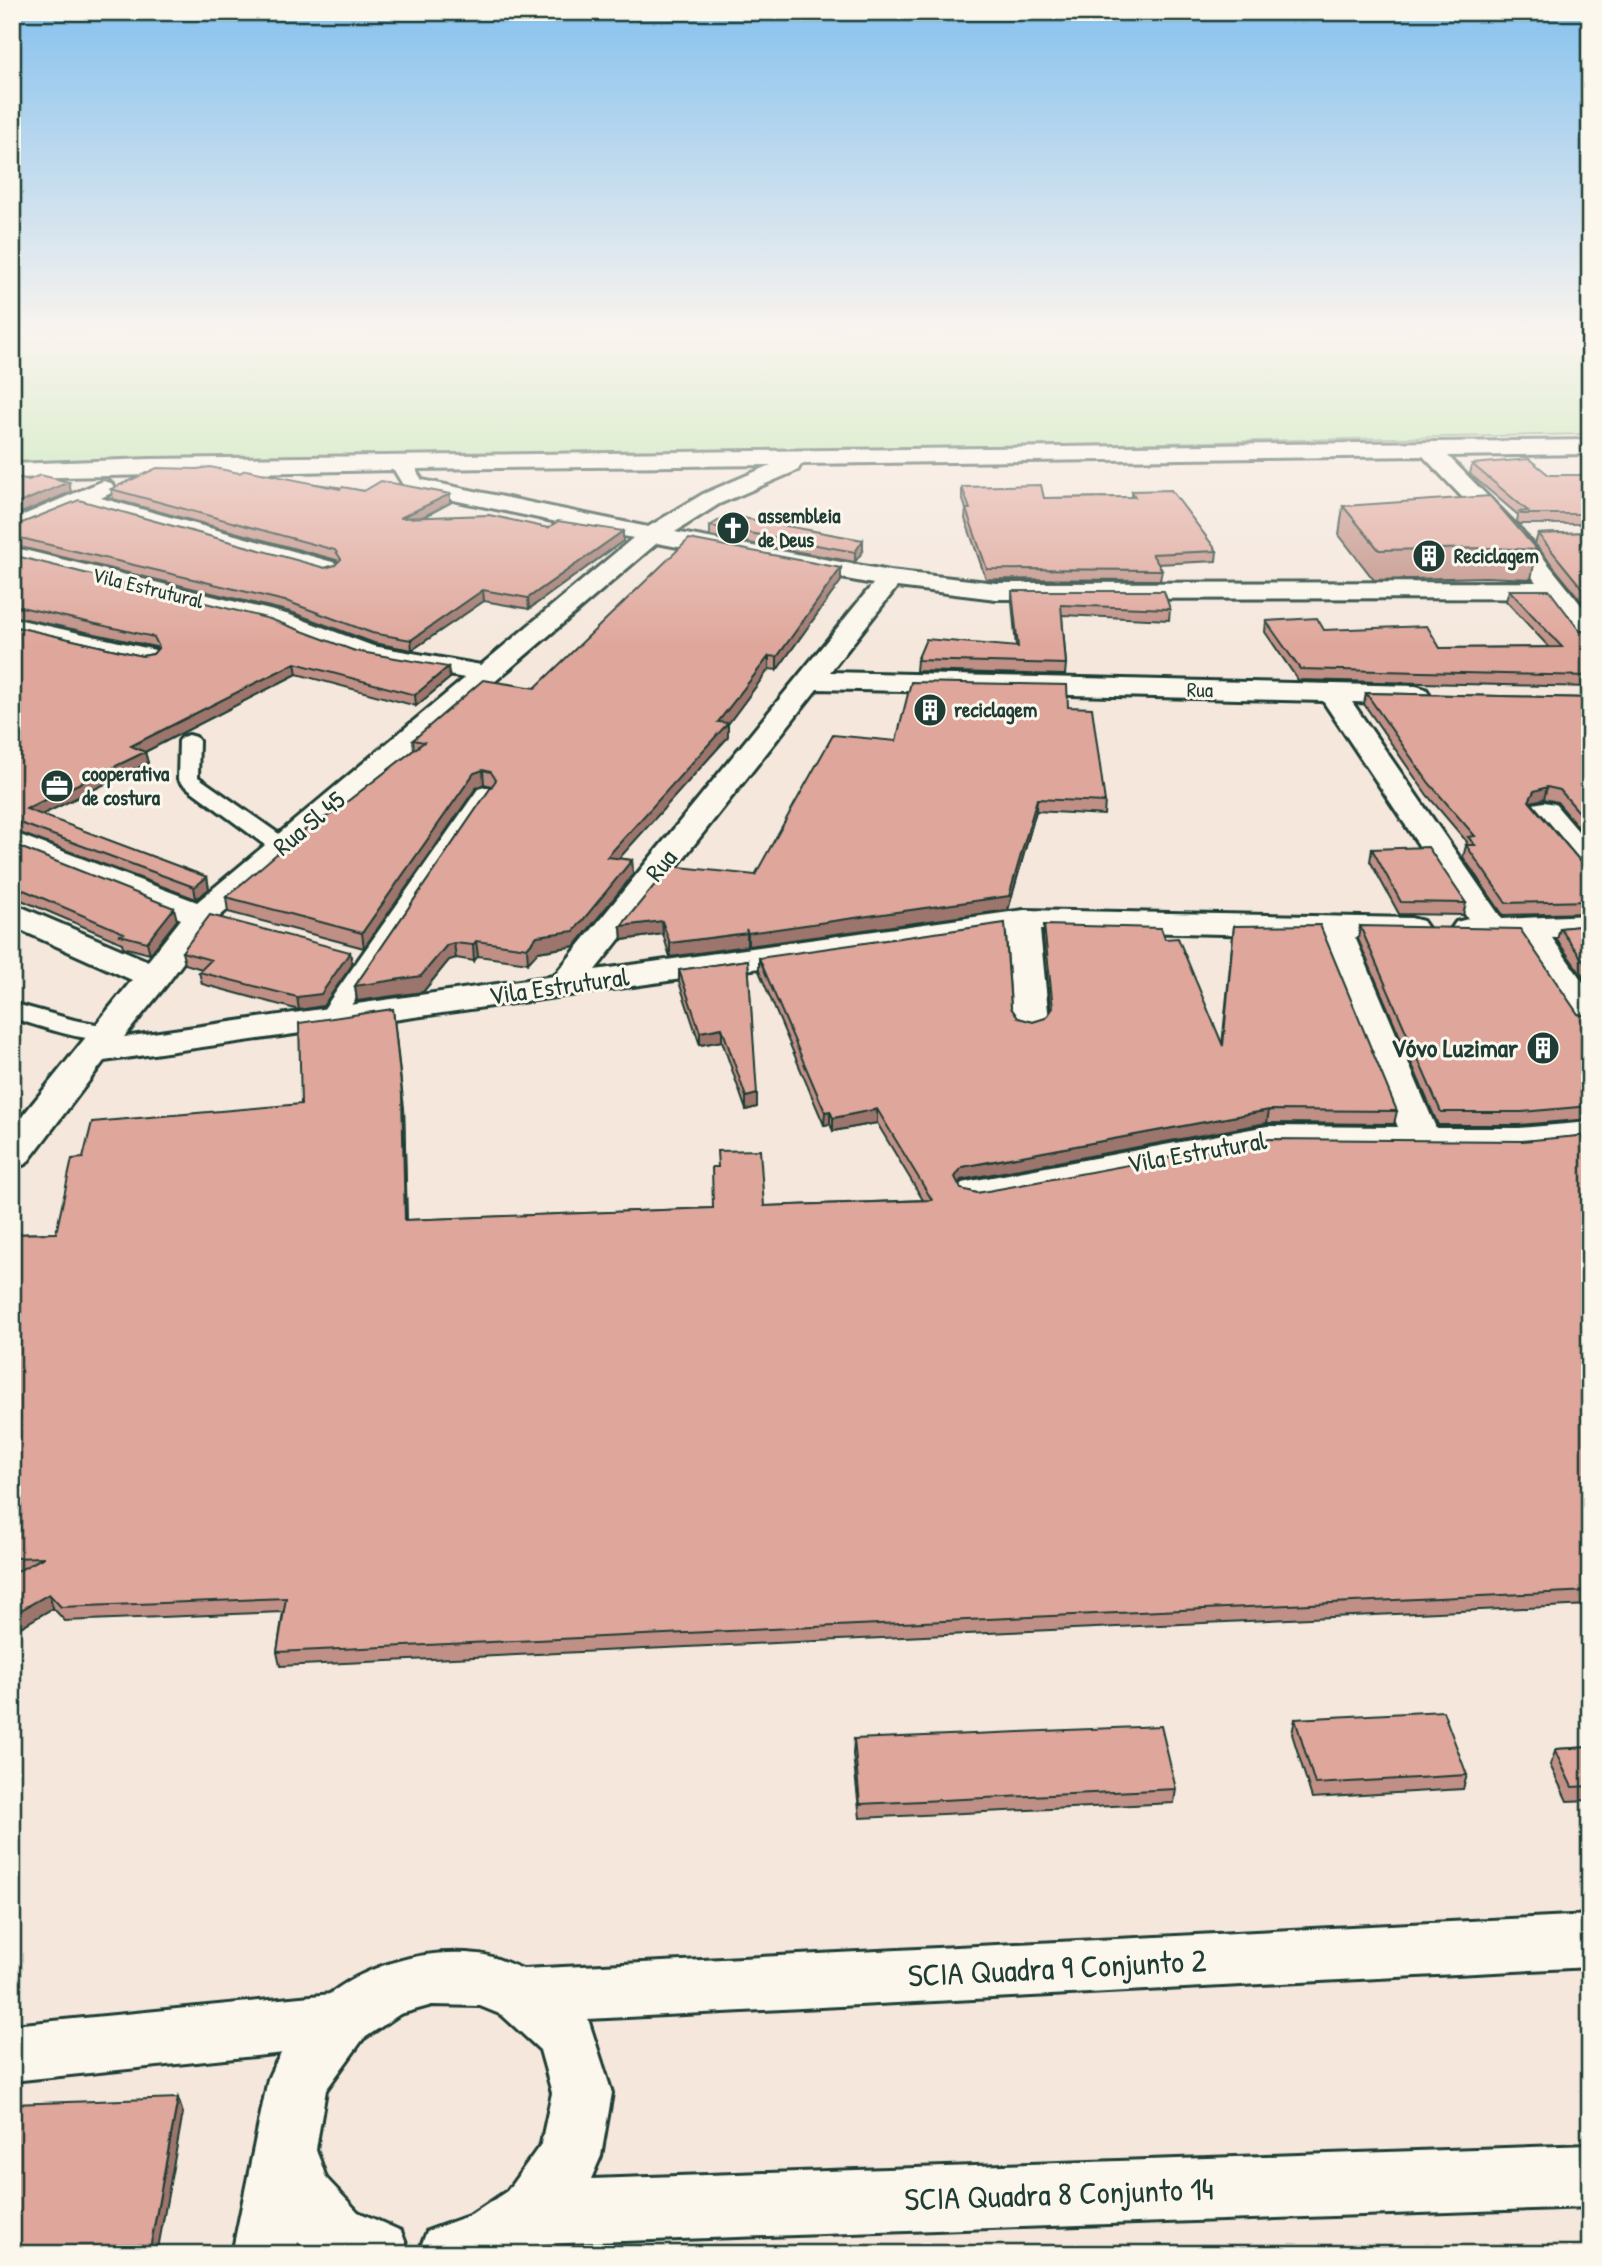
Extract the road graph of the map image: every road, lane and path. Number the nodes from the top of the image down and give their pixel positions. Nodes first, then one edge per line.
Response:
1 (1590, 447) edge
2 (1429, 449) junction
3 (807, 457) junction
4 (408, 463) junction
5 (150, 466) junction
6 (12, 471) edge
7 (79, 499) junction
8 (12, 529) edge
9 (1538, 534) edge
10 (652, 535) junction
11 (1511, 535) junction
12 (12, 554) edge
13 (327, 568) edge
14 (890, 579) junction
15 (1553, 590) junction
16 (12, 626) edge
17 (1590, 634) edge
18 (145, 656) edge
19 (487, 674) junction
20 (810, 680) junction
21 (1332, 693) junction
22 (1441, 695) edge
23 (189, 741) dead end
24 (485, 793) edge
25 (1544, 811) dead end
26 (12, 841) edge
27 (281, 846) junction
28 (1590, 865) edge
29 (12, 913) edge
30 (214, 918) junction
31 (1024, 920) junction
32 (1590, 925) edge
33 (1334, 928) junction
34 (1492, 929) junction
35 (1529, 929) junction
36 (344, 953) edge
37 (370, 959) junction
38 (155, 977) junction
39 (565, 985) junction
40 (12, 1010) edge
41 (330, 1018) junction
42 (1590, 1018) edge
43 (1031, 1021) edge
44 (101, 1042) junction
45 (1590, 1134) edge
46 (1422, 1139) junction
47 (12, 1156) edge
48 (976, 1192) edge
49 (1590, 1941) edge
50 (523, 1996) junction
51 (342, 2020) junction
52 (12, 2053) edge
53 (285, 2149) junction
54 (1590, 2176) edge
55 (529, 2213) junction
56 (264, 2254) edge
57 (378, 2254) edge
58 (450, 2254) edge

1 - 2 street
2 - 3 street
2 - 11 street
3 - 4 street
3 - 10 street, Rua Sl 45
4 - 5 street
4 - 10 street
5 - 6 street
5 - 7 street
7 - 8 street
7 - 13 street
9 - 11 street
10 - 14 street
10 - 19 street, Rua Sl 45
11 - 15 street
12 - 19 street, Vila Estrutural
14 - 15 street
14 - 20 street, Rua
15 - 17 street
16 - 18 street
19 - 27 street, Rua Sl 45
20 - 21 street, Rua
20 - 39 street, Rua
21 - 22 street, Rua
21 - 34 street
23 - 27 lane
24 - 37 lane
25 - 28 street
26 - 30 street
27 - 30 street, Rua Sl 45
29 - 38 street
30 - 38 street, Rua Sl 45
31 - 33 street, Vila Estrutural
31 - 39 street, Vila Estrutural
31 - 43 street
32 - 35 street, Vila Estrutural
33 - 34 street, Vila Estrutural
33 - 46 street
34 - 35 street, Vila Estrutural
35 - 42 street
36 - 37 lane
37 - 41 lane
38 - 44 street, Rua Sl 45
39 - 41 street, Vila Estrutural
40 - 44 lane
41 - 44 street, Vila Estrutural
44 - 47 street, Rua Sl 45
45 - 46 street, Vila Estrutural
46 - 48 street, Vila Estrutural
49 - 50 street, SCIA Quadra 9 Conjunto 2
50 - 51 street
50 - 55 street
51 - 52 street
51 - 53 street
53 - 56 street
53 - 57 street
54 - 55 street, SCIA Quadra 8 Conjunto 14
55 - 58 street

